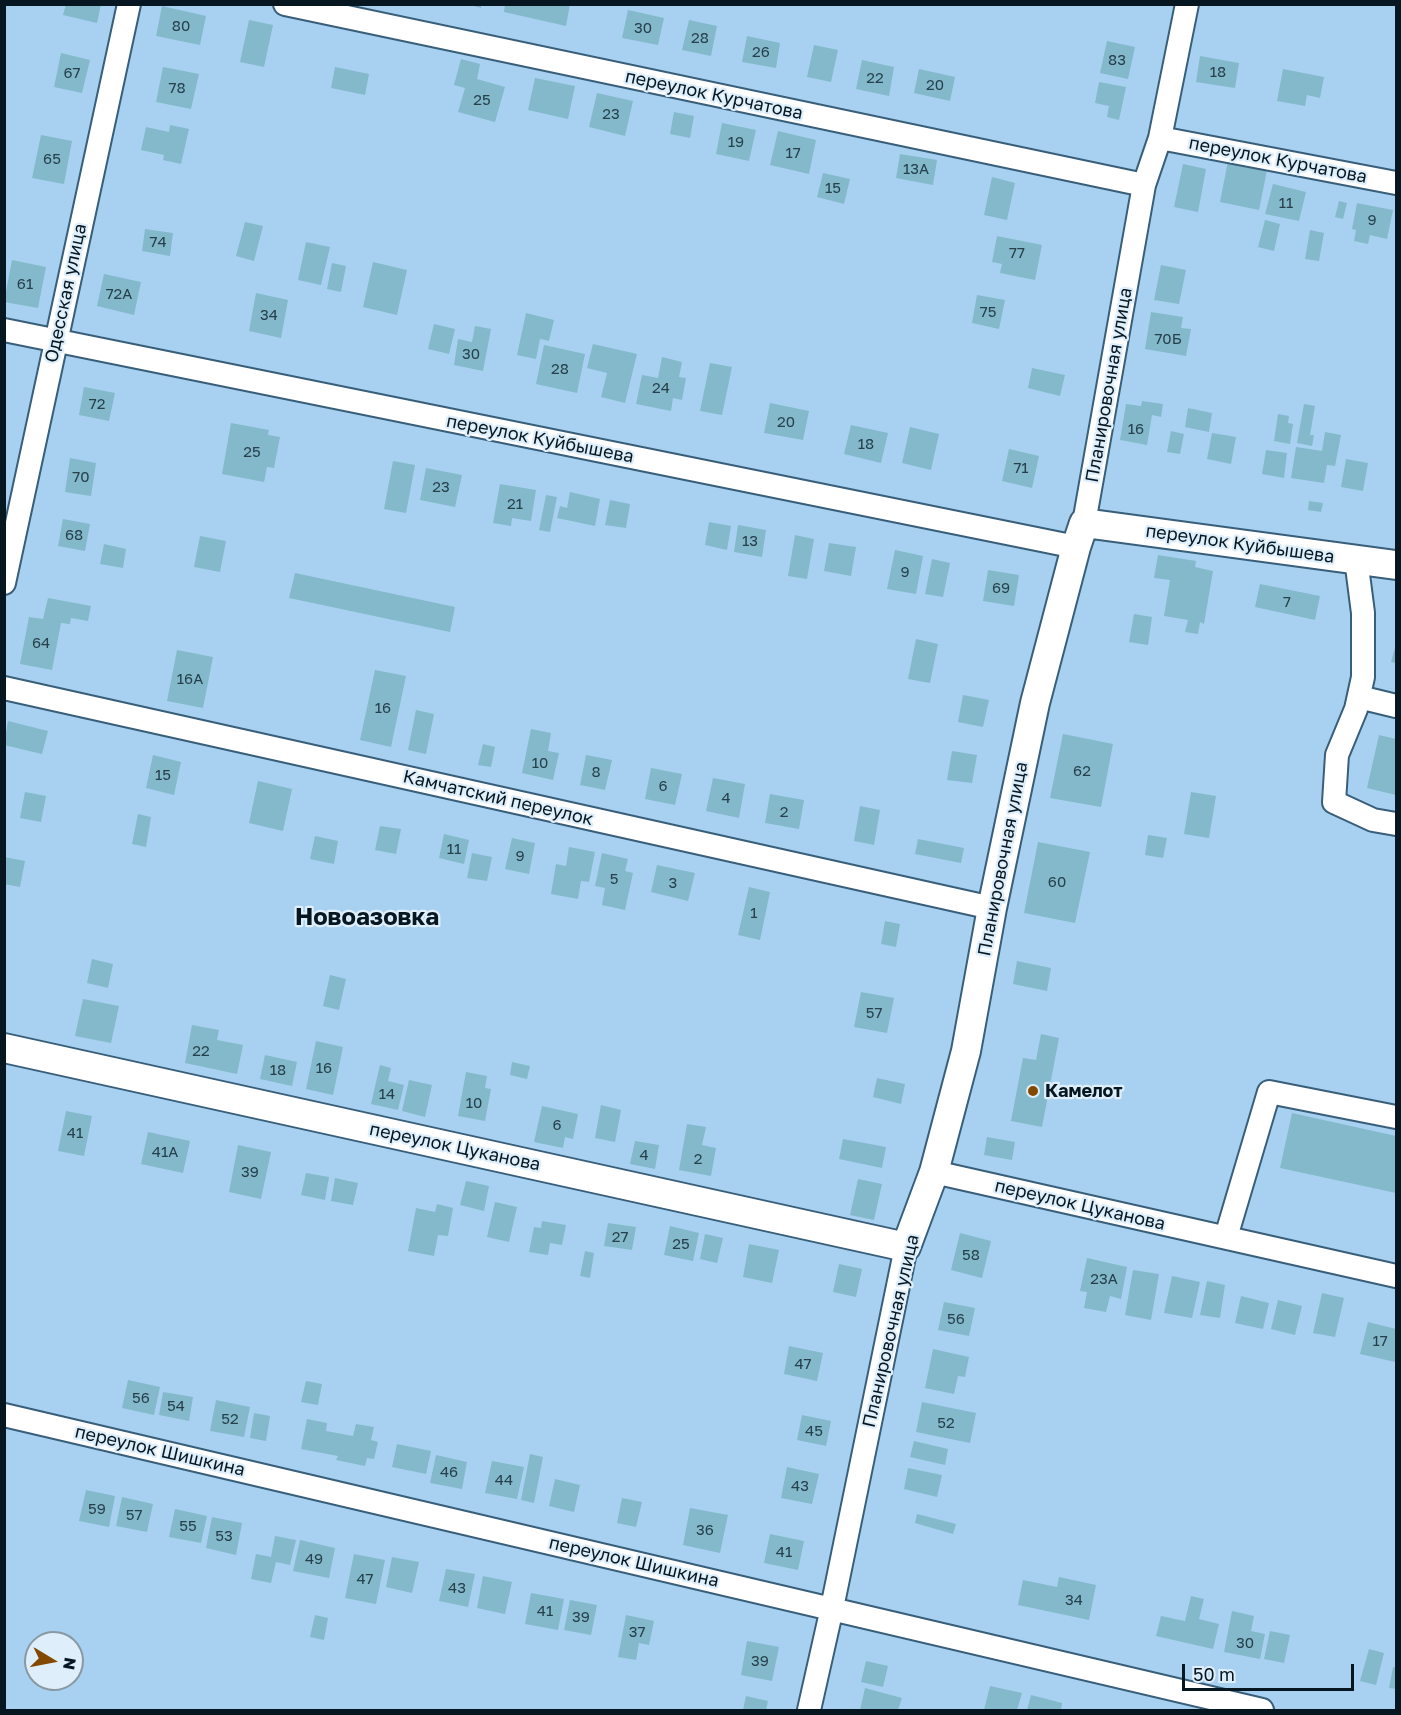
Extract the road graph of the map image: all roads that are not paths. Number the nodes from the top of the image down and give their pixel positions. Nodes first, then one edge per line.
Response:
1 (129, 4) edge
2 (285, 4) edge
3 (1186, 4) edge
4 (1160, 138) junction
5 (1396, 183) edge
6 (1144, 185) junction
7 (4, 330) edge
8 (55, 341) junction
9 (1080, 536) junction
10 (1356, 559) junction
11 (1396, 565) edge
12 (4, 583) edge
13 (4, 687) edge
14 (1359, 697) junction
15 (1396, 706) edge
16 (1396, 824) edge
17 (992, 908) junction
18 (4, 1048) edge
19 (1396, 1117) edge
20 (934, 1172) junction
21 (1226, 1237) junction
22 (906, 1247) junction
23 (1396, 1276) edge
24 (4, 1415) edge
25 (832, 1608) junction
26 (809, 1710) edge
27 (1263, 1710) edge

1 - 8 street, Одесская улица
2 - 6 street, переулок Курчатова
3 - 4 street, Планировочная улица
4 - 5 street, переулок Курчатова
4 - 6 street, Планировочная улица
6 - 9 street, Планировочная улица
7 - 8 street, переулок Куйбышева
8 - 9 street, переулок Куйбышева
8 - 12 street, Одесская улица
9 - 10 main road, переулок Куйбышева
9 - 17 main road, Планировочная улица
10 - 11 main road, переулок Куйбышева
10 - 14 street
13 - 17 street, Камчатский переулок
14 - 15 street
14 - 16 street
17 - 20 main road, Планировочная улица
18 - 22 main road, переулок Цуканова
19 - 21 street
20 - 21 street, переулок Цуканова
20 - 22 main road, Планировочная улица
21 - 23 street, переулок Цуканова
22 - 25 street, Планировочная улица
24 - 25 street, переулок Шишкина
25 - 26 street, Планировочная улица
25 - 27 street, переулок Шишкина

